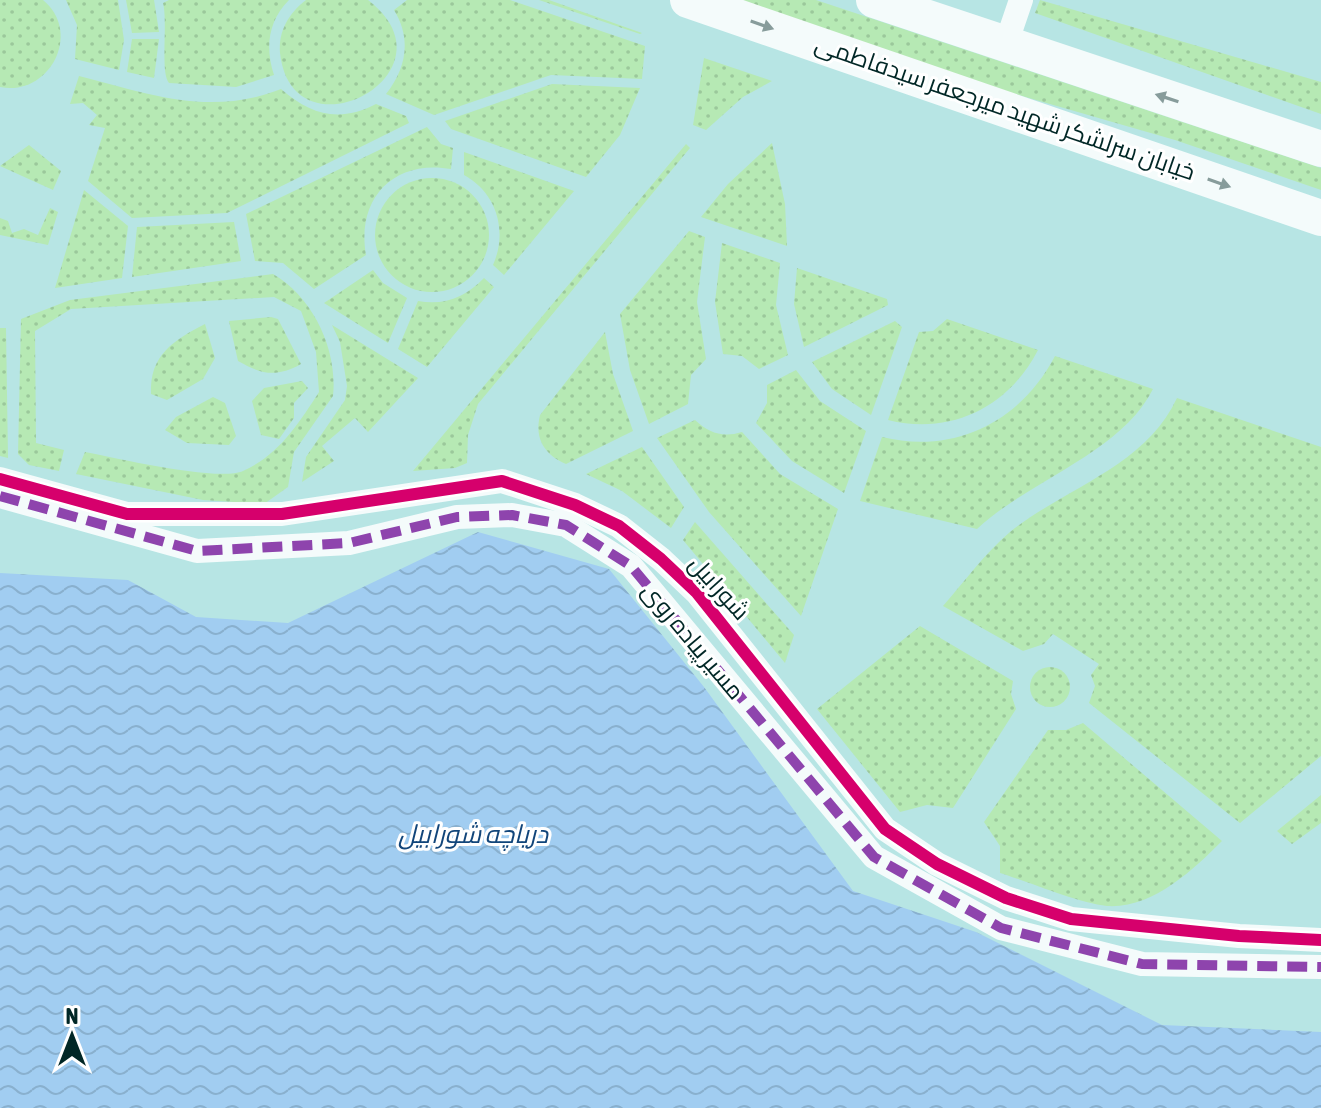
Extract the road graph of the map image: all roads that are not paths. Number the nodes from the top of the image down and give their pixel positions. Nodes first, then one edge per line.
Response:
1 (688, 0) edge
2 (874, 0) edge
3 (1021, 0) edge
4 (1006, 44) junction
5 (1321, 149) edge
6 (1321, 218) edge
7 (0, 479) edge
8 (0, 496) edge
9 (1321, 940) edge
10 (1321, 967) edge

1 -> 6 main road, خیابان سرلشکر شهید میرجعفر سیدفاطمی
2 - 4 main road
3 - 4 street
5 -> 4 main road
7 - 9 street, شورابیل
8 - 10 street, مسیر پیاده روی

